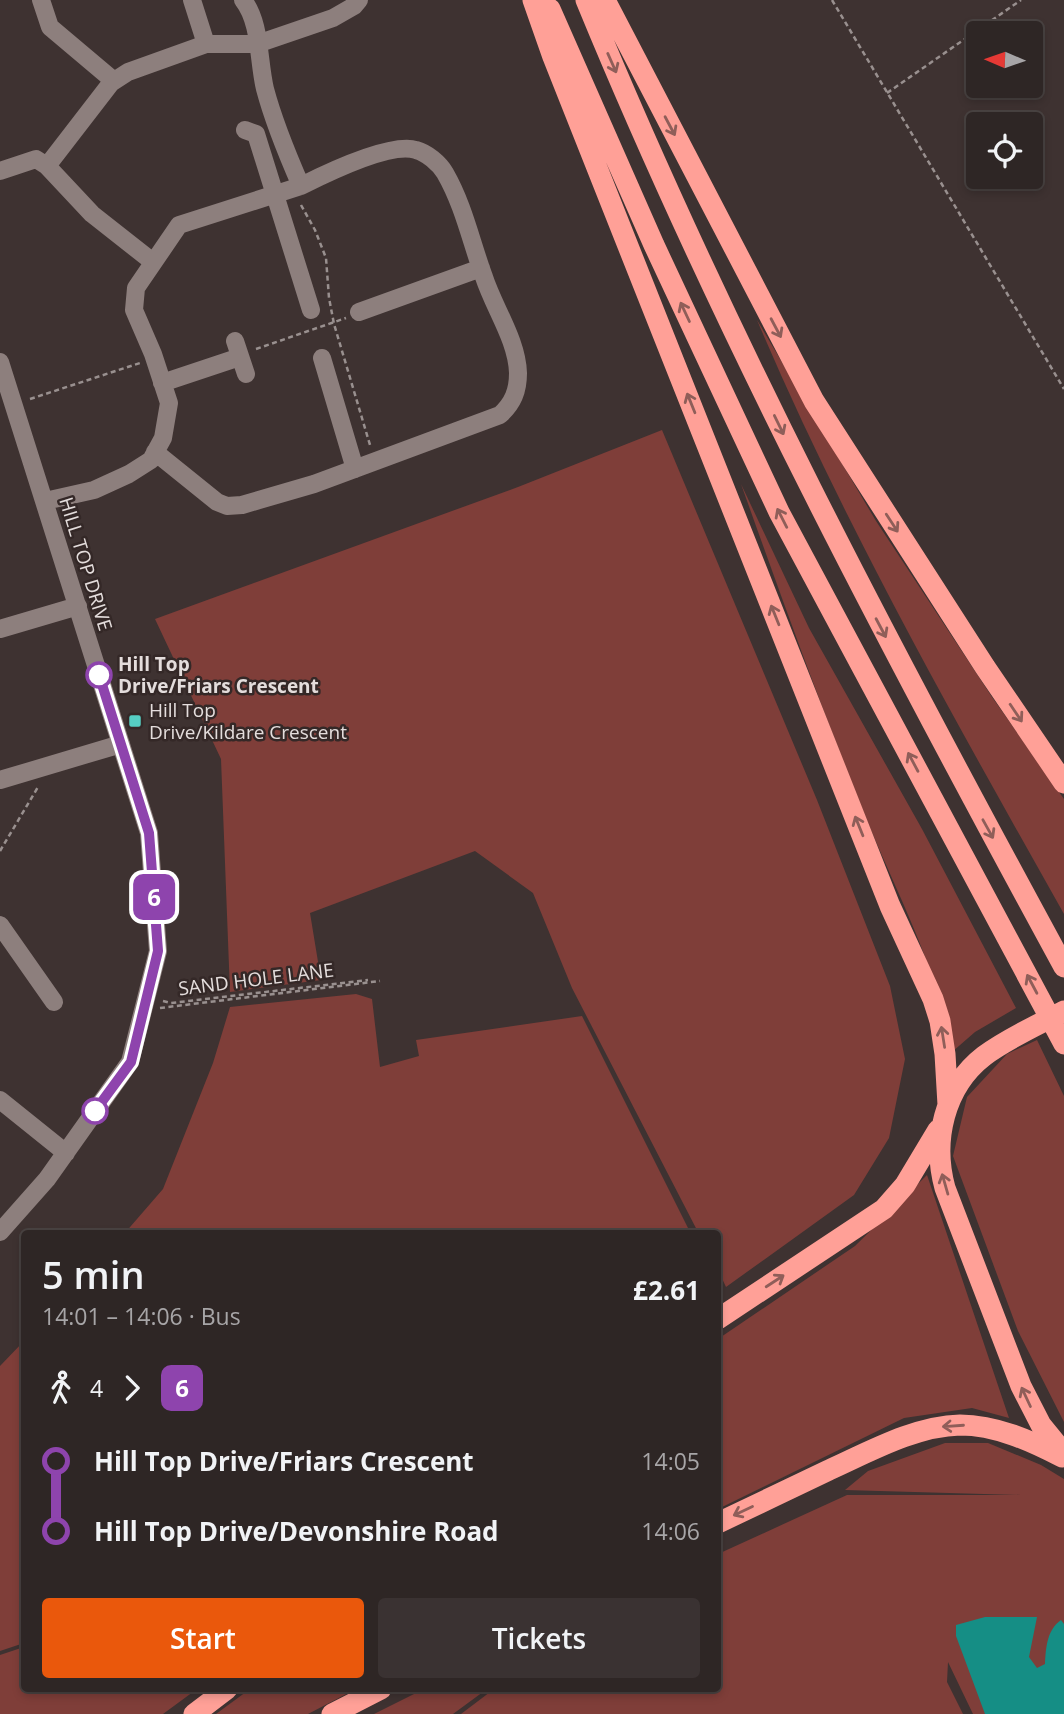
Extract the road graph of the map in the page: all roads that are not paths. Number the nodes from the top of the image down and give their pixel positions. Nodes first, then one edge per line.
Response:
1 (41, 0) edge
2 (192, 0) edge
3 (243, 0) edge
4 (359, 0) edge
5 (533, 0) edge
6 (547, 0) edge
7 (586, 0) edge
8 (605, 0) edge
9 (206, 44) junction
10 (257, 44) junction
11 (114, 81) junction
12 (245, 130) dead end
13 (41, 162) junction
14 (0, 171) edge
15 (289, 190) junction
16 (153, 262) junction
17 (481, 268) junction
18 (310, 310) dead end
19 (359, 312) road end
20 (240, 357) road end
21 (322, 358) dead end
22 (0, 362) edge
23 (162, 383) junction
24 (8, 400) edge
25 (156, 452) junction
26 (355, 469) junction
27 (45, 501) junction
28 (78, 606) junction
29 (0, 629) edge
30 (121, 744) junction
31 (0, 780) edge
32 (1064, 783) edge
33 (0, 925) edge
34 (1064, 967) edge
35 (54, 1002) dead end
36 (1064, 1011) edge
37 (1064, 1044) edge
38 (0, 1100) edge
39 (946, 1111) junction
40 (66, 1153) junction
41 (0, 1232) edge
42 (721, 1317) edge
43 (1064, 1455) edge
44 (721, 1522) edge
45 (223, 1692) edge
46 (375, 1692) edge
47 (194, 1714) edge
48 (332, 1714) edge

1 - 11 street
2 - 9 street
3 - 10 street
4 - 10 street
39 -> 5 highway
37 -> 6 highway
7 -> 34 highway
8 -> 32 highway
9 - 10 street
9 - 11 street
10 - 15 street
11 - 13 street
12 - 15 street
13 - 14 street
13 - 16 street
15 - 16 street
15 - 17 street
15 - 18 street
16 - 23 street
17 - 19 street
17 - 26 street
20 - 23 street
21 - 26 street
22 - 24 street, HILL TOP DRIVE
23 - 25 street
24 - 27 street, HILL TOP DRIVE
25 - 26 street
25 - 27 street
27 - 28 street, HILL TOP DRIVE
28 - 29 street
28 - 30 street, HILL TOP DRIVE
30 - 31 street
30 - 40 street, HILL TOP DRIVE
33 - 35 street
36 - 39 highway
38 - 40 street
42 -> 39 highway
43 -> 39 highway
40 - 41 street, HILL TOP DRIVE
43 -> 44 highway
45 - 47 highway
46 - 48 highway

